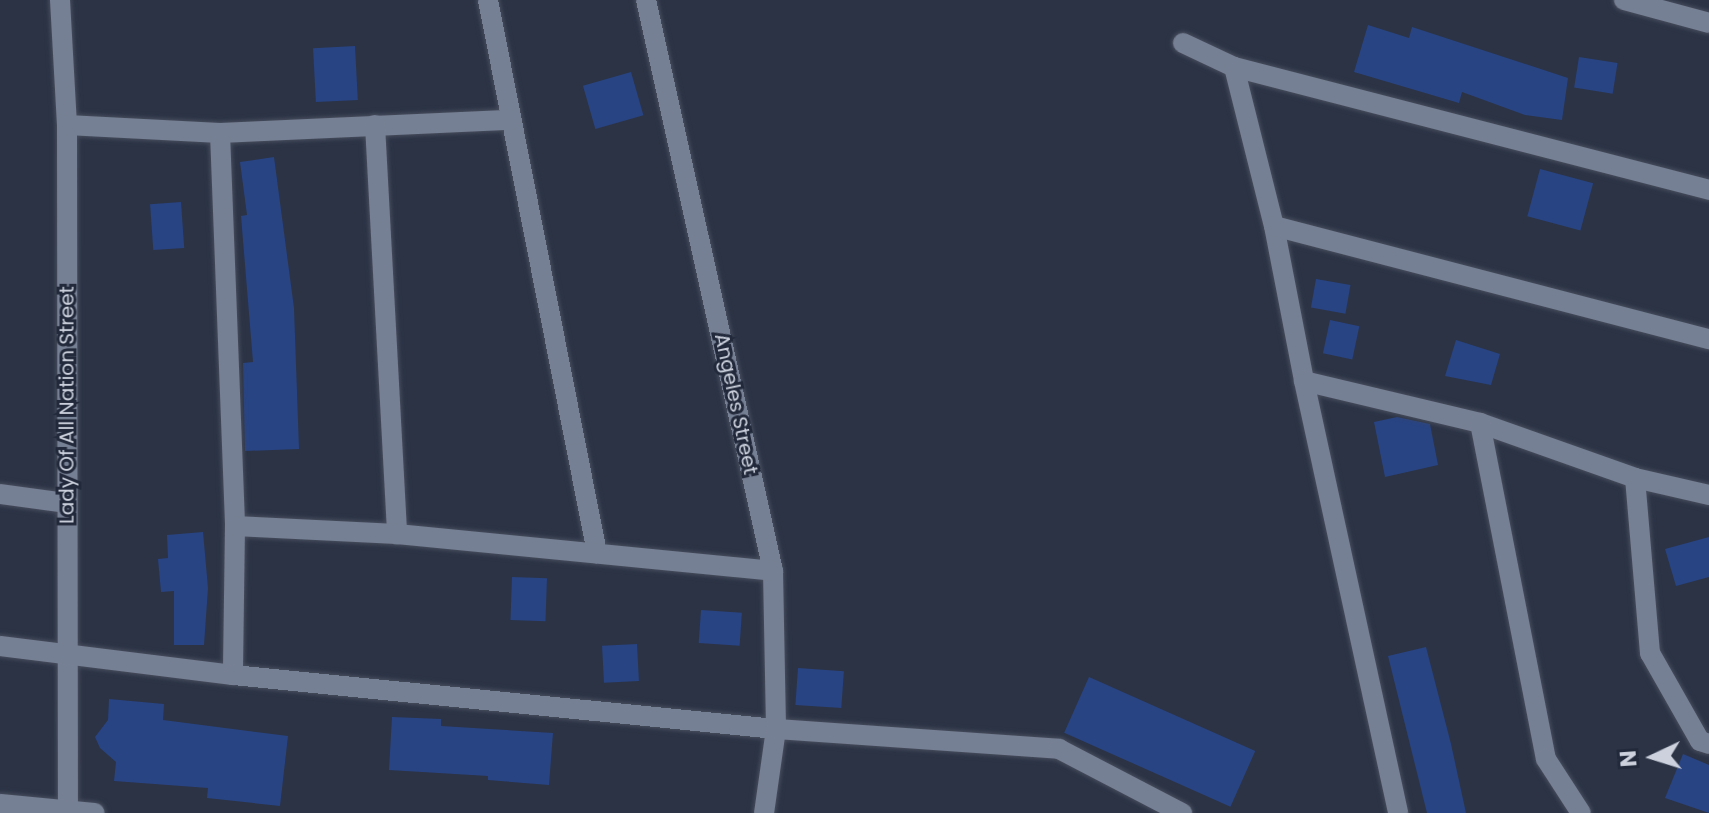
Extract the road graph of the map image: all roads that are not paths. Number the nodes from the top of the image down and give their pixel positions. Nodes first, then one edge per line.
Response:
1 (60, 0) edge
2 (488, 0) edge
3 (646, 0) edge
4 (1624, 0) edge
5 (1709, 23) edge
6 (1183, 43) dead end
7 (1234, 67) junction
8 (511, 120) junction
9 (67, 125) junction
10 (375, 125) junction
11 (220, 133) junction
12 (1709, 190) edge
13 (1274, 226) junction
14 (1709, 339) edge
15 (1304, 381) junction
16 (1480, 423) junction
17 (1635, 478) junction
18 (0, 494) edge
19 (1709, 495) edge
20 (66, 503) junction
21 (235, 526) junction
22 (397, 534) junction
23 (597, 553) junction
24 (773, 571) junction
25 (0, 646) edge
26 (70, 656) junction
27 (233, 675) junction
28 (776, 729) junction
29 (1709, 744) edge
30 (0, 804) edge
31 (68, 810) junction
32 (95, 813) edge
33 (764, 813) edge
34 (1182, 813) edge
35 (1398, 813) edge
36 (1581, 813) edge

1 - 9 street, Lady Of All Nation Street
2 - 8 street
3 - 24 street, Angeles Street
4 - 5 street
6 - 7 street
7 - 12 street
7 - 13 street
8 - 10 street
8 - 23 street
9 - 11 street
9 - 20 street, Lady Of All Nation Street
10 - 11 street
10 - 22 street
11 - 21 street
13 - 14 street
13 - 15 street
15 - 16 street
15 - 35 street
16 - 17 street
16 - 36 street
17 - 19 street
17 - 29 street
18 - 20 street
20 - 26 street, Lady Of All Nation Street
21 - 22 street
21 - 27 street
22 - 23 street
23 - 24 street
24 - 28 street, Angeles Street
25 - 26 street
26 - 27 street
26 - 31 street, Lady Of All Nation Street
27 - 28 street
28 - 33 street, Angeles Street
28 - 34 street
30 - 31 street
31 - 32 street

